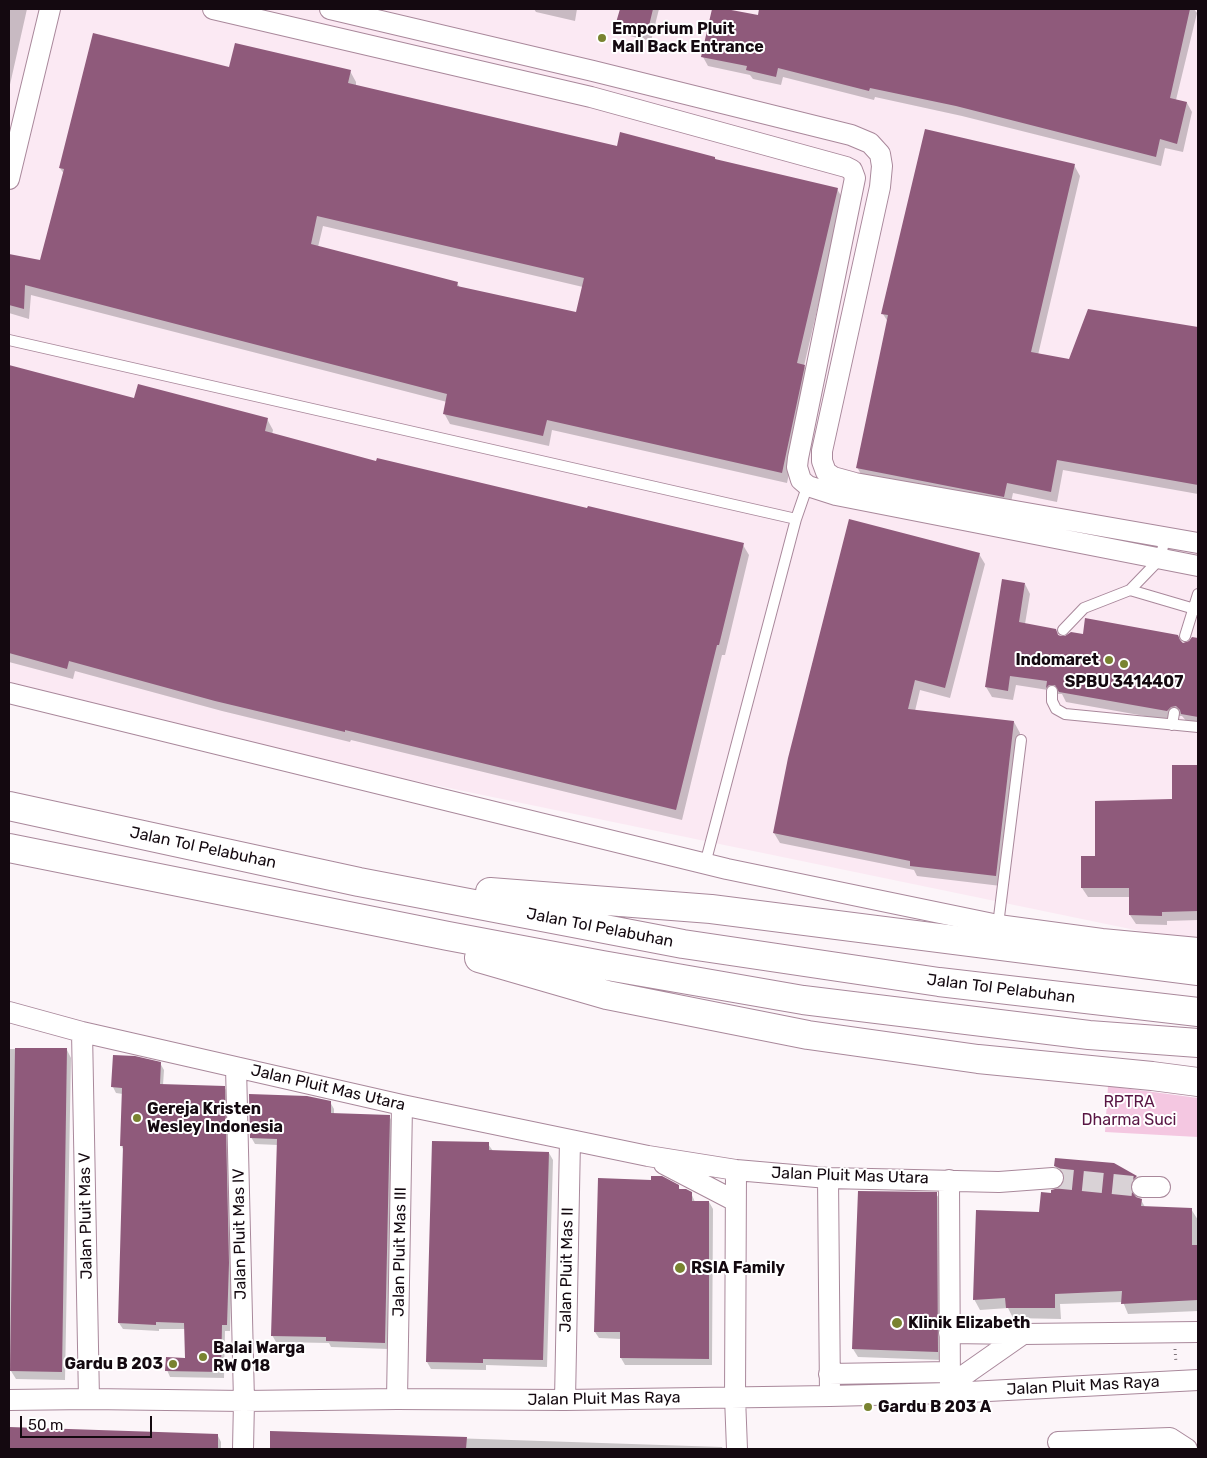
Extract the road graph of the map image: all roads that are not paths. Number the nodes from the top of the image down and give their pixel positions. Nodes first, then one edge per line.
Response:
1 (50, 9) edge
2 (213, 9) edge
3 (330, 9) edge
4 (870, 143) junction
5 (852, 170) junction
6 (9, 179) edge
7 (9, 340) edge
8 (826, 472) junction
9 (808, 486) junction
10 (796, 519) junction
11 (1165, 538) junction
12 (1198, 543) edge
13 (1160, 559) junction
14 (1198, 566) edge
15 (1130, 590) junction
16 (1198, 594) edge
17 (1195, 610) edge
18 (1063, 630) dead end
19 (1185, 636) dead end
20 (1052, 691) dead end
21 (9, 693) edge
22 (1174, 712) dead end
23 (1172, 725) junction
24 (1198, 726) edge
25 (1021, 740) dead end
26 (17, 807) edge
27 (9, 848) edge
28 (705, 864) junction
29 (359, 882) junction
30 (312, 908) junction
31 (998, 924) junction
32 (1198, 948) edge
33 (1198, 971) edge
34 (9, 1012) edge
35 (1198, 1012) edge
36 (82, 1032) junction
37 (1198, 1043) edge
38 (236, 1068) junction
39 (1198, 1082) edge
40 (402, 1106) junction
41 (570, 1140) junction
42 (648, 1156) junction
43 (736, 1170) junction
44 (828, 1178) junction
45 (1053, 1178) tunnel mouth
46 (949, 1180) junction
47 (736, 1201) junction
48 (950, 1332) junction
49 (1198, 1332) edge
50 (1023, 1334) junction
51 (829, 1374) junction
52 (1198, 1380) edge
53 (950, 1383) junction
54 (830, 1396) junction
55 (735, 1397) junction
56 (90, 1398) junction
57 (398, 1399) junction
58 (9, 1400) edge
59 (244, 1400) junction
60 (565, 1400) junction
61 (1058, 1442) dead end
62 (243, 1449) edge
63 (737, 1449) edge
64 (1187, 1449) edge

1 - 6 street
2 - 5 street
3 - 4 street
4 - 5 street
4 - 8 street
5 - 9 street
7 - 10 lane
8 - 9 lane
8 - 11 street
9 - 10 lane
9 - 13 street
10 - 28 lane
11 - 12 street
11 - 13 lane
13 - 14 street
13 - 15 lane
15 - 17 lane
15 - 18 lane
16 - 17 lane
17 - 19 lane
20 - 23 lane
21 - 28 street
22 - 23 lane
23 - 24 lane
25 - 31 lane
26 - 29 highway, Jalan Tol Pelabuhan
27 - 30 highway
28 - 31 street
29 - 33 highway
29 - 35 highway, Jalan Tol Pelabuhan
30 - 37 highway
30 - 39 highway
31 - 32 street
34 - 36 street, Jalan Pluit Mas Utara
36 - 38 street, Jalan Pluit Mas Utara
36 - 56 street, Jalan Pluit Mas V
38 - 40 street, Jalan Pluit Mas Utara
38 - 59 street, Jalan Pluit Mas IV
40 - 41 street, Jalan Pluit Mas Utara
40 - 57 street, Jalan Pluit Mas III
41 - 42 street, Jalan Pluit Mas Utara
41 - 60 street, Jalan Pluit Mas II
42 - 43 street, Jalan Pluit Mas Utara
42 - 47 street, Jalan Pluit Mas Utara
43 - 44 street, Jalan Pluit Mas Utara
43 - 47 street
44 - 46 street, Jalan Pluit Mas Utara
44 - 51 street
45 - 46 street, Jalan Pluit Mas Utara
46 - 48 street
47 - 55 street
48 - 50 street
48 - 53 street
49 - 50 street
50 - 53 street
51 - 53 street
51 - 54 street
52 - 53 street, Jalan Pluit Mas Raya
53 - 54 street, Jalan Pluit Mas Raya
54 - 55 street, Jalan Pluit Mas Raya
55 - 60 street, Jalan Pluit Mas Raya
55 - 63 street
56 - 58 street, Jalan Pluit Mas Raya
56 - 59 street, Jalan Pluit Mas Raya
57 - 59 street, Jalan Pluit Mas Raya
57 - 60 street, Jalan Pluit Mas Raya
59 - 62 street, Jalan Pluit Mas IV
61 - 64 street

